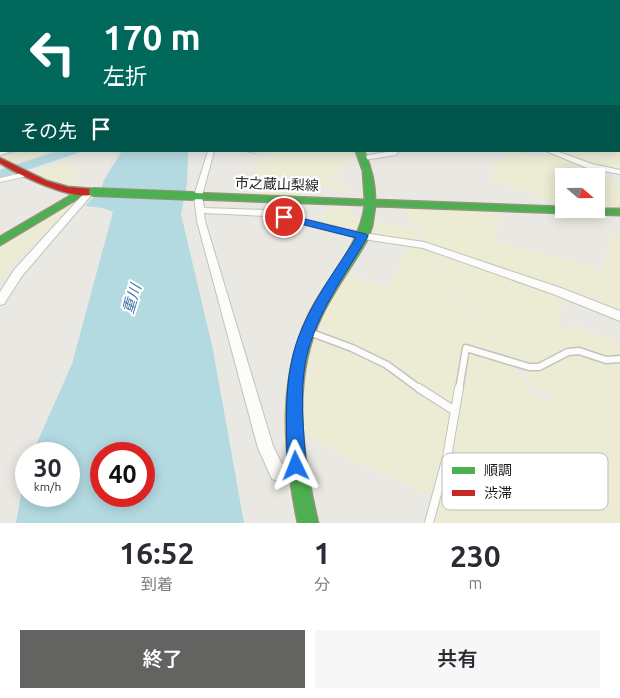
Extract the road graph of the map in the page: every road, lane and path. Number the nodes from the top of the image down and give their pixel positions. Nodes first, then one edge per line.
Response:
1 (52, 152) edge
2 (120, 152) edge
3 (211, 152) edge
4 (395, 152) edge
5 (552, 152) edge
6 (362, 154) edge
7 (110, 164) dead end
8 (4, 165) edge
9 (620, 172) edge
10 (22, 174) junction
11 (0, 180) edge
12 (88, 192) junction
13 (195, 196) junction
14 (368, 202) junction
15 (201, 210) junction
16 (620, 212) edge
17 (363, 236) junction
18 (0, 242) edge
19 (0, 301) edge
20 (620, 316) edge
21 (308, 331) junction
22 (620, 359) edge
23 (455, 411) junction
24 (447, 453) edge
25 (296, 466) junction
26 (442, 473) edge
27 (308, 523) edge
28 (429, 523) edge

1 - 8 path
2 - 7 path
3 - 13 street
4 - 6 street
5 - 9 street
6 - 14 main road
8 - 10 main road, 市之蔵山梨線
10 - 11 lane
10 - 12 main road, 市之蔵山梨線
12 - 13 main road, 市之蔵山梨線, bridge
12 - 18 main road
12 - 19 street
13 - 14 main road, 市之蔵山梨線
13 - 15 street
14 - 16 main road, 市之蔵山梨線
14 - 17 main road
15 - 17 street
15 - 25 street
17 - 20 street
17 - 21 main road
21 - 23 lane
21 - 25 main road
22 - 23 lane
23 - 24 lane
25 - 27 main road
26 - 28 lane

